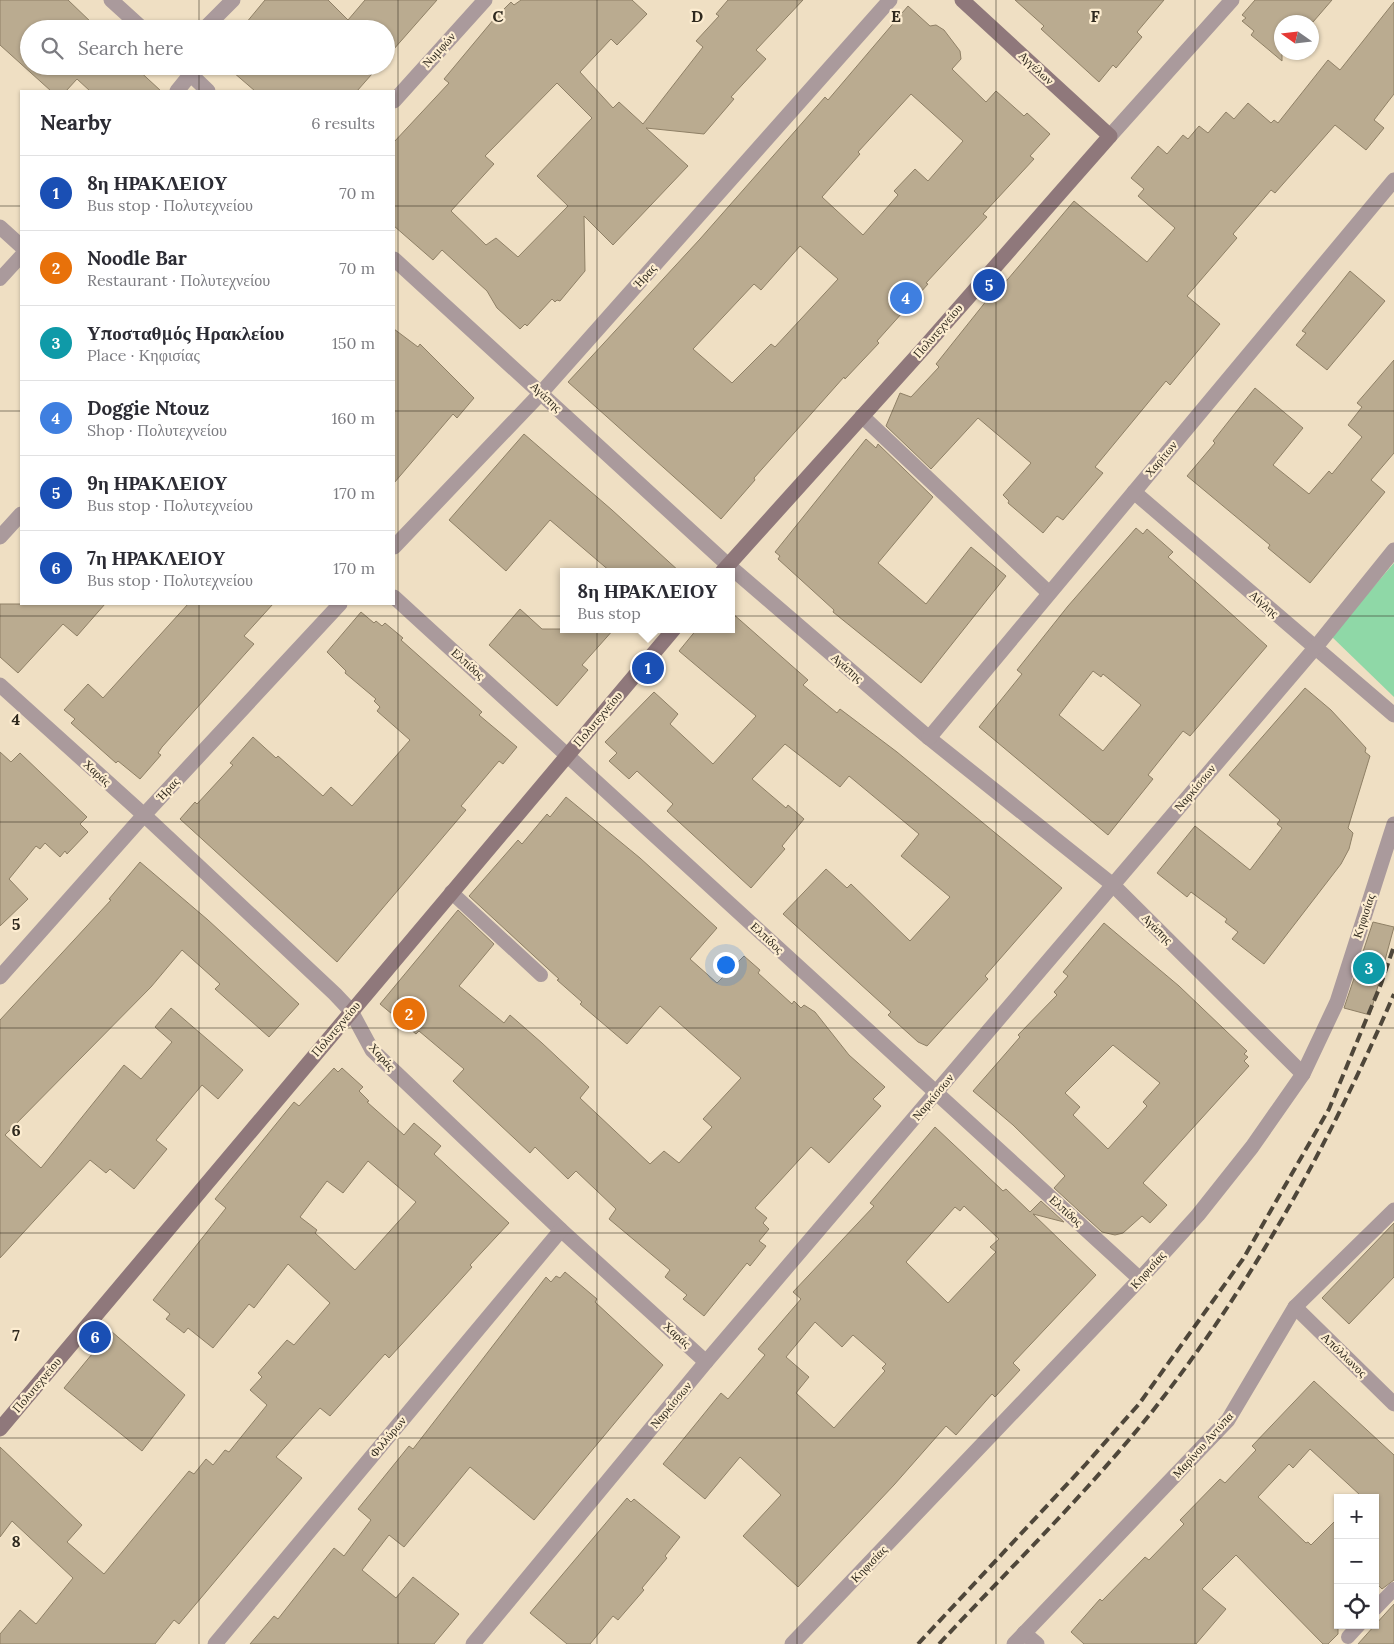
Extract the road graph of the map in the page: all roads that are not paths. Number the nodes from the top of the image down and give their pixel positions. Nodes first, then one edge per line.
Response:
1 (111, 0) edge
2 (233, 0) edge
3 (485, 0) edge
4 (890, 0) edge
5 (962, 0) edge
6 (1232, 0) edge
7 (133, 20) edge
8 (213, 20) edge
9 (184, 75) edge
10 (190, 75) edge
11 (177, 90) edge
12 (207, 90) edge
13 (395, 100) edge
14 (1110, 136) junction
15 (1394, 180) edge
16 (0, 227) edge
17 (20, 245) edge
18 (20, 257) edge
19 (395, 260) edge
20 (0, 279) edge
21 (542, 393) junction
22 (862, 416) junction
23 (1134, 492) junction
24 (20, 515) edge
25 (0, 537) edge
26 (395, 546) edge
27 (1394, 550) edge
28 (724, 568) edge
29 (726, 568) edge
30 (735, 577) edge
31 (1049, 593) junction
32 (395, 598) edge
33 (339, 605) edge
34 (671, 633) edge
35 (1315, 648) junction
36 (0, 685) edge
37 (1394, 715) edge
38 (929, 738) junction
39 (568, 754) junction
40 (144, 815) junction
41 (1394, 824) edge
42 (1113, 884) junction
43 (451, 892) junction
44 (541, 975) dead end
45 (0, 977) edge
46 (351, 1011) junction
47 (1303, 1074) junction
48 (936, 1093) junction
49 (1394, 1210) edge
50 (561, 1230) junction
51 (1140, 1279) junction
52 (1295, 1307) junction
53 (706, 1362) junction
54 (1394, 1404) edge
55 (0, 1429) edge
56 (1394, 1589) edge
57 (1379, 1604) edge
58 (1355, 1629) edge
59 (1348, 1637) dead end
60 (1019, 1639) edge
61 (215, 1644) edge
62 (473, 1644) edge
63 (792, 1644) edge
64 (1037, 1644) edge

1 - 7 street
2 - 8 street
3 - 13 street, Νυμφών
4 - 21 street, Ήρας
5 - 14 street, Αγγέλων
6 - 14 street, Πολυτεχνείου
9 - 11 street
10 - 12 street
14 - 22 street, Πολυτεχνείου
15 - 23 street, Χαρίτων
16 - 17 street
18 - 20 lane
19 - 21 street, Αγάπης
21 - 26 street, Ήρας
21 - 28 street, Αγάπης
22 - 29 street, Πολυτεχνείου
22 - 31 street
23 - 31 street, Χαρίτων
23 - 35 street, Αίγλης
24 - 25 street
27 - 35 street, Ναρκίσσων
30 - 38 street, Αγάπης
31 - 38 street, Χαρίτων
32 - 39 street, Ελπίδος
33 - 40 street, Ήρας
34 - 39 street, Πολυτεχνείου
35 - 37 street, Αίγλης
35 - 42 street, Ναρκίσσων
36 - 40 street, Χαράς
38 - 42 street, Αγάπης
39 - 43 street, Πολυτεχνείου
39 - 48 street, Ελπίδος
40 - 45 street, Ήρας
40 - 46 street, Χαράς
41 - 47 street, Κηφισίας
42 - 47 street, Αγάπης
42 - 48 street, Ναρκίσσων
43 - 44 lane
43 - 46 street, Πολυτεχνείου
46 - 50 street, Χαράς
46 - 55 street, Πολυτεχνείου
47 - 51 street, Κηφισίας
48 - 51 street, Ελπίδος
48 - 53 street, Ναρκίσσων
49 - 52 street, Μαρίνου Αντύπα
50 - 53 street, Χαράς
50 - 61 street, Φιλλύρων
51 - 63 street, Κηφισίας
52 - 54 street, Απόλλωνος
52 - 60 street, Μαρίνου Αντύπα
53 - 62 street, Ναρκίσσων
56 - 57 lane
58 - 59 lane
60 - 64 street

